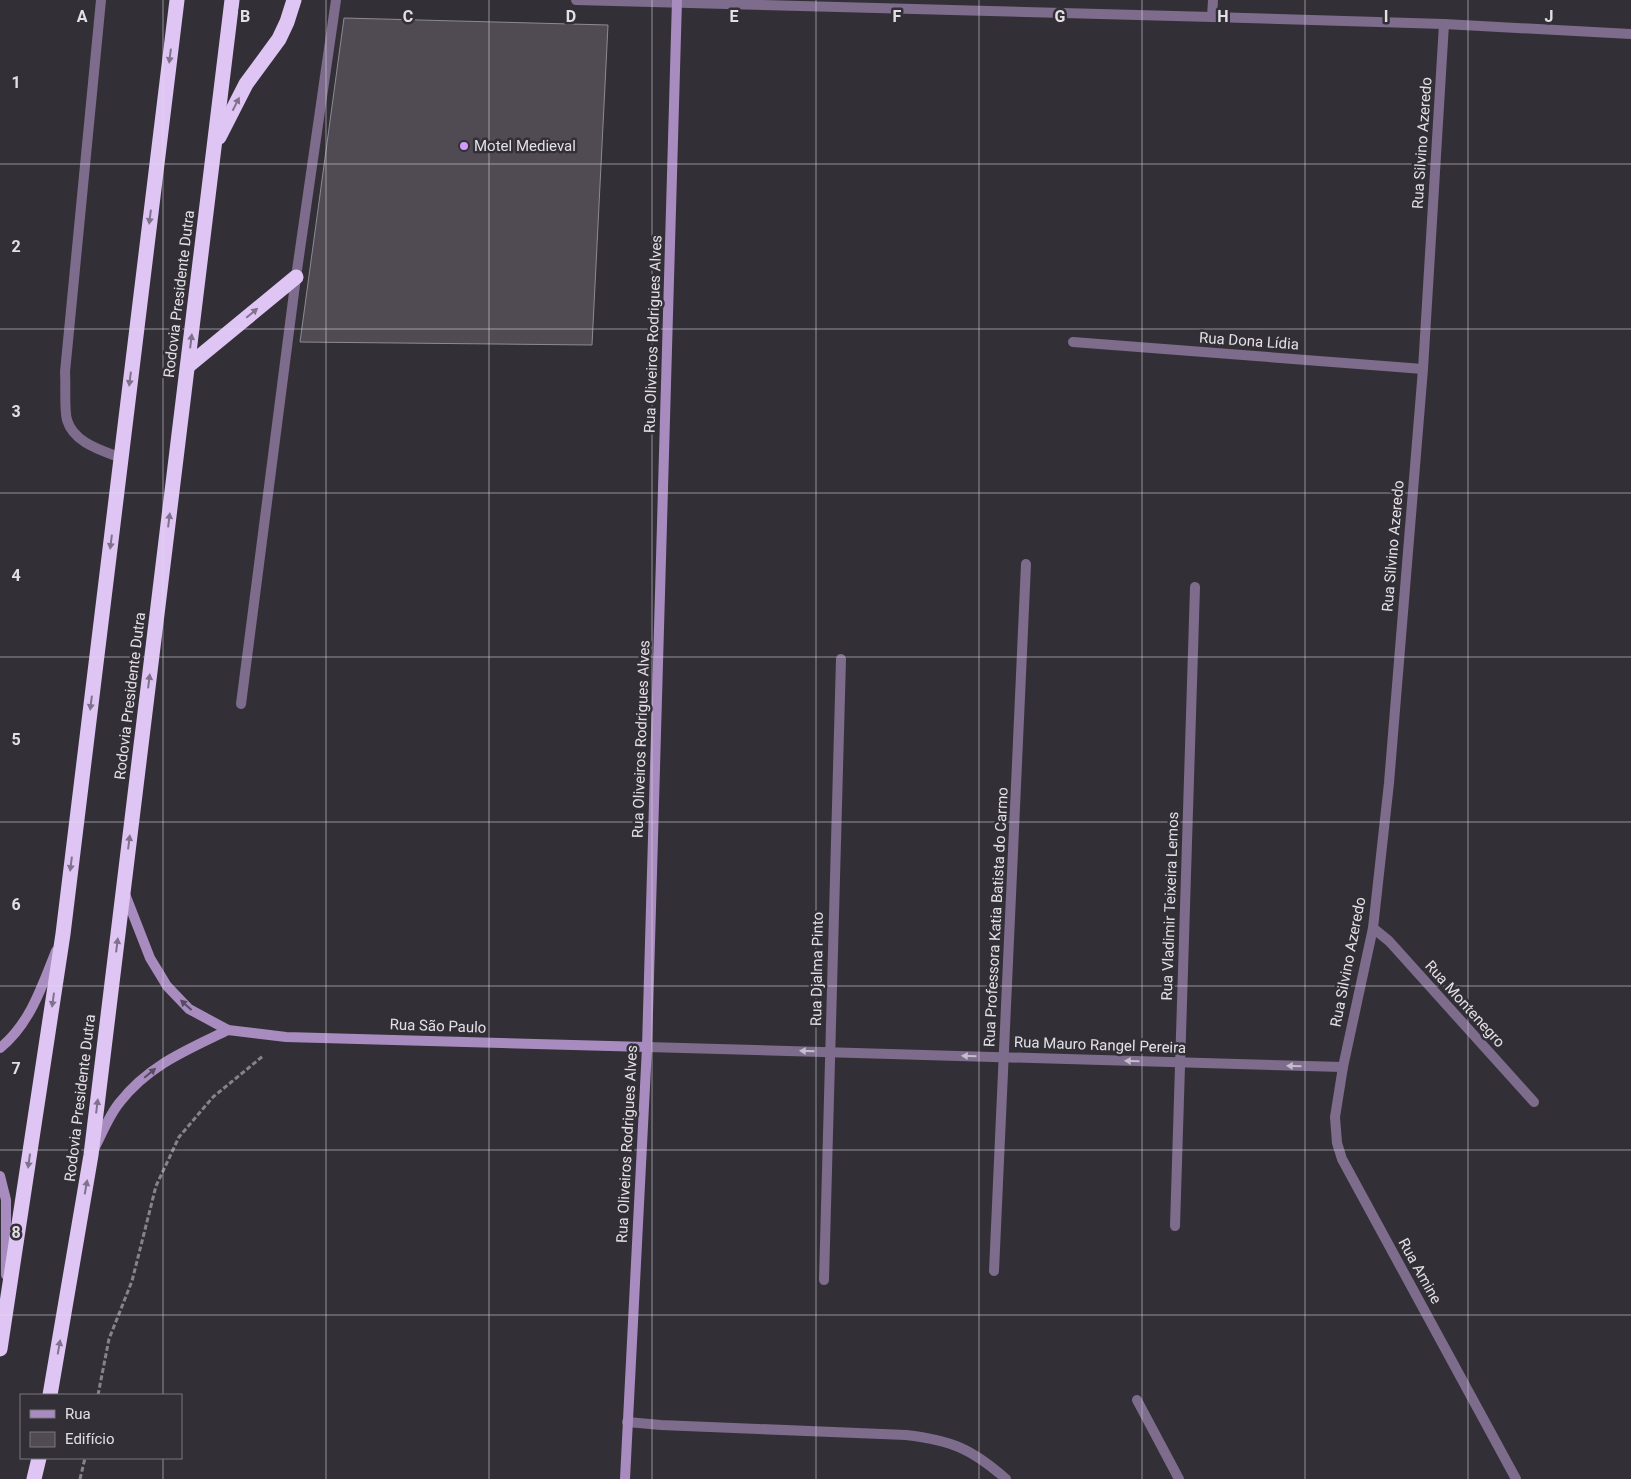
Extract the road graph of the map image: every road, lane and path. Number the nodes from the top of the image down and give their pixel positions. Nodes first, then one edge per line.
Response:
1 (100, 0) edge
2 (177, 0) edge
3 (232, 0) edge
4 (294, 0) edge
5 (336, 0) edge
6 (576, 0) edge
7 (1214, 0) edge
8 (677, 1) edge
9 (1212, 17) junction
10 (1444, 24) junction
11 (1631, 34) edge
12 (214, 147) junction
13 (296, 277) junction
14 (1073, 342) dead end
15 (188, 366) junction
16 (1423, 369) junction
17 (121, 458) junction
18 (1026, 564) dead end
19 (1195, 587) dead end
20 (840, 659) dead end
21 (241, 704) dead end
22 (123, 891) junction
23 (1373, 928) junction
24 (63, 934) junction
25 (228, 1030) junction
26 (286, 1037) junction
27 (647, 1047) junction
28 (0, 1048) edge
29 (830, 1052) junction
30 (1004, 1057) junction
31 (1180, 1062) junction
32 (1343, 1067) junction
33 (1534, 1102) dead end
34 (91, 1155) junction
35 (0, 1176) edge
36 (1175, 1226) dead end
37 (994, 1271) dead end
38 (824, 1280) dead end
39 (6, 1316) junction
40 (0, 1349) edge
41 (50, 1394) edge
42 (98, 1394) edge
43 (1137, 1400) dead end
44 (627, 1422) junction
45 (39, 1459) edge
46 (84, 1459) edge
47 (34, 1479) edge
48 (80, 1479) edge
49 (624, 1479) edge
50 (1006, 1479) edge
51 (1178, 1479) edge
52 (1516, 1479) edge

1 - 17 street
2 -> 17 highway
3 - 12 highway, Rodovia Presidente Dutra
12 -> 4 highway
5 - 13 street
6 - 8 street
7 - 9 street
8 - 9 street
8 - 27 main road, Rua Oliveiros Rodrigues Alves
9 - 10 street
10 - 11 street
10 - 16 street, Rua Silvino Azeredo
15 -> 12 highway, Rodovia Presidente Dutra
15 -> 13 highway
13 - 21 street
14 - 16 street, Rua Dona Lídia
22 -> 15 highway, Rodovia Presidente Dutra
16 - 23 street, Rua Silvino Azeredo
17 -> 24 highway
18 - 30 street, Rua Professora Katia Batista do Carmo
19 - 31 street, Rua Vladimir Teixeira Lemos
20 - 29 street, Rua Djalma Pinto
25 -> 22 main road, Rua São Paulo
34 -> 22 highway, Rodovia Presidente Dutra
23 - 32 street, Rua Silvino Azeredo
23 - 33 street, Rua Montenegro
24 - 28 main road
24 -> 39 highway
25 - 26 main road, Rua São Paulo
34 -> 25 main road
26 - 27 main road, Rua São Paulo
26 - 42 path
29 -> 27 street, Rua Mauro Rangel Pereira
27 - 44 main road, Rua Oliveiros Rodrigues Alves
30 -> 29 street, Rua Mauro Rangel Pereira
29 - 38 street, Rua Djalma Pinto
31 -> 30 street, Rua Mauro Rangel Pereira
30 - 37 street, Rua Professora Katia Batista do Carmo
32 -> 31 street, Rua Mauro Rangel Pereira
31 - 36 street, Rua Vladimir Teixeira Lemos
32 - 52 street, Rua Amine
41 -> 34 highway, Rodovia Presidente Dutra
35 - 39 main road
39 - 40 highway
43 - 51 street
44 - 49 main road, Rua Oliveiros Rodrigues Alves
44 - 50 street
45 - 47 highway
46 - 48 path

